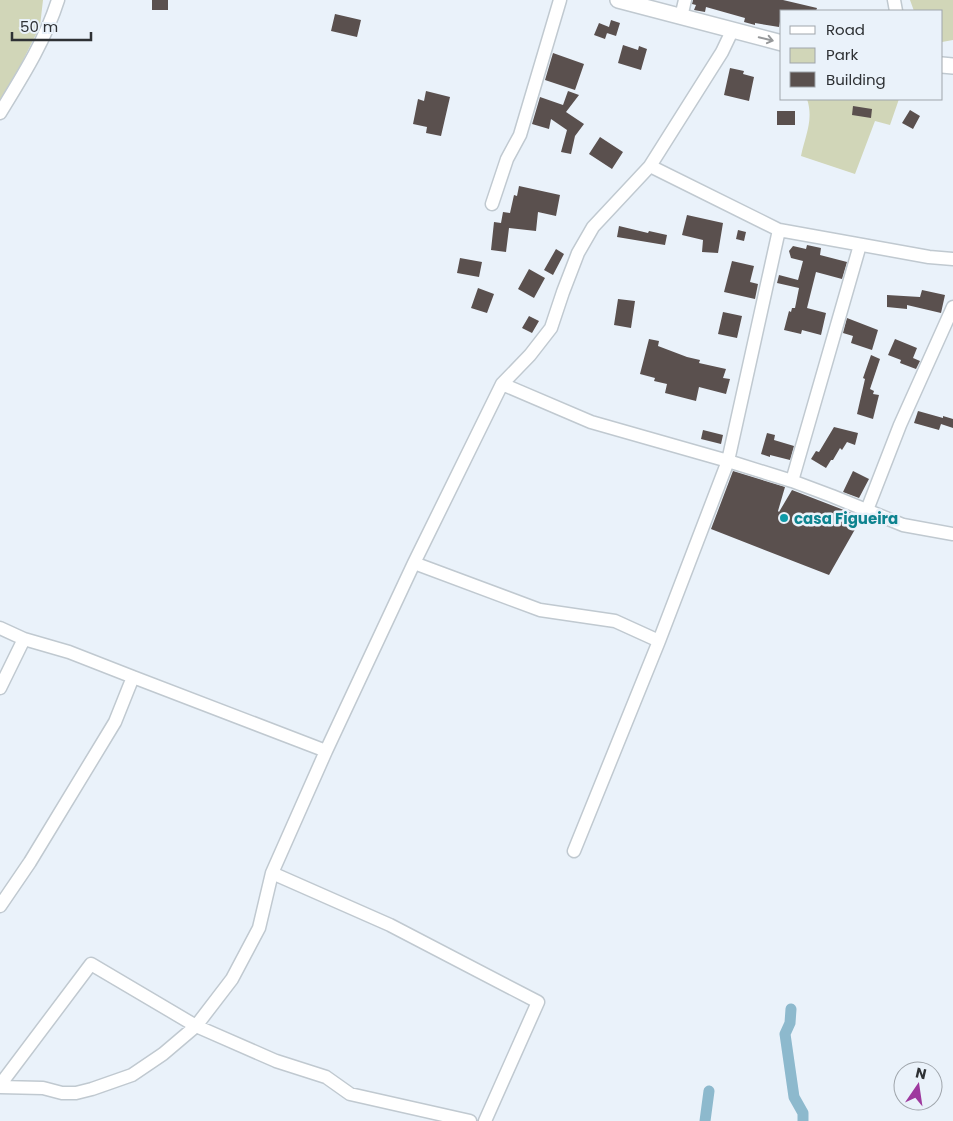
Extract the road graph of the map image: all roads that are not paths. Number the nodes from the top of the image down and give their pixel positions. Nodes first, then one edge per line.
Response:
1 (58, 0) edge
2 (560, 0) edge
3 (618, 0) edge
4 (685, 0) edge
5 (681, 17) junction
6 (732, 31) junction
7 (780, 43) edge
8 (0, 113) edge
9 (650, 166) junction
10 (492, 204) dead end
11 (780, 230) junction
12 (860, 245) junction
13 (953, 259) edge
14 (953, 307) edge
15 (502, 384) junction
16 (728, 461) junction
17 (792, 481) junction
18 (867, 510) junction
19 (953, 534) edge
20 (414, 563) junction
21 (0, 628) edge
22 (24, 639) junction
23 (659, 641) junction
24 (134, 677) junction
25 (0, 688) edge
26 (326, 751) junction
27 (574, 851) dead end
28 (272, 873) junction
29 (0, 906) edge
30 (196, 1026) junction
31 (0, 1086) edge
32 (470, 1121) edge
33 (485, 1121) edge

1 - 8 street
2 - 10 street
3 - 5 main road
4 - 5 street
5 - 6 main road
6 -> 7 main road
6 - 9 street
9 - 11 street
9 - 15 street
11 - 12 street
11 - 16 street
12 - 13 street
12 - 17 street
14 - 18 street
15 - 16 street
15 - 20 street
16 - 17 street
16 - 23 street
17 - 18 street
18 - 19 street
20 - 23 street
20 - 26 street
21 - 22 street
22 - 24 street
22 - 25 street
23 - 27 street
24 - 26 street
24 - 29 street
26 - 28 street
28 - 30 street
28 - 33 street
30 - 31 street
30 - 31 street
30 - 32 street

